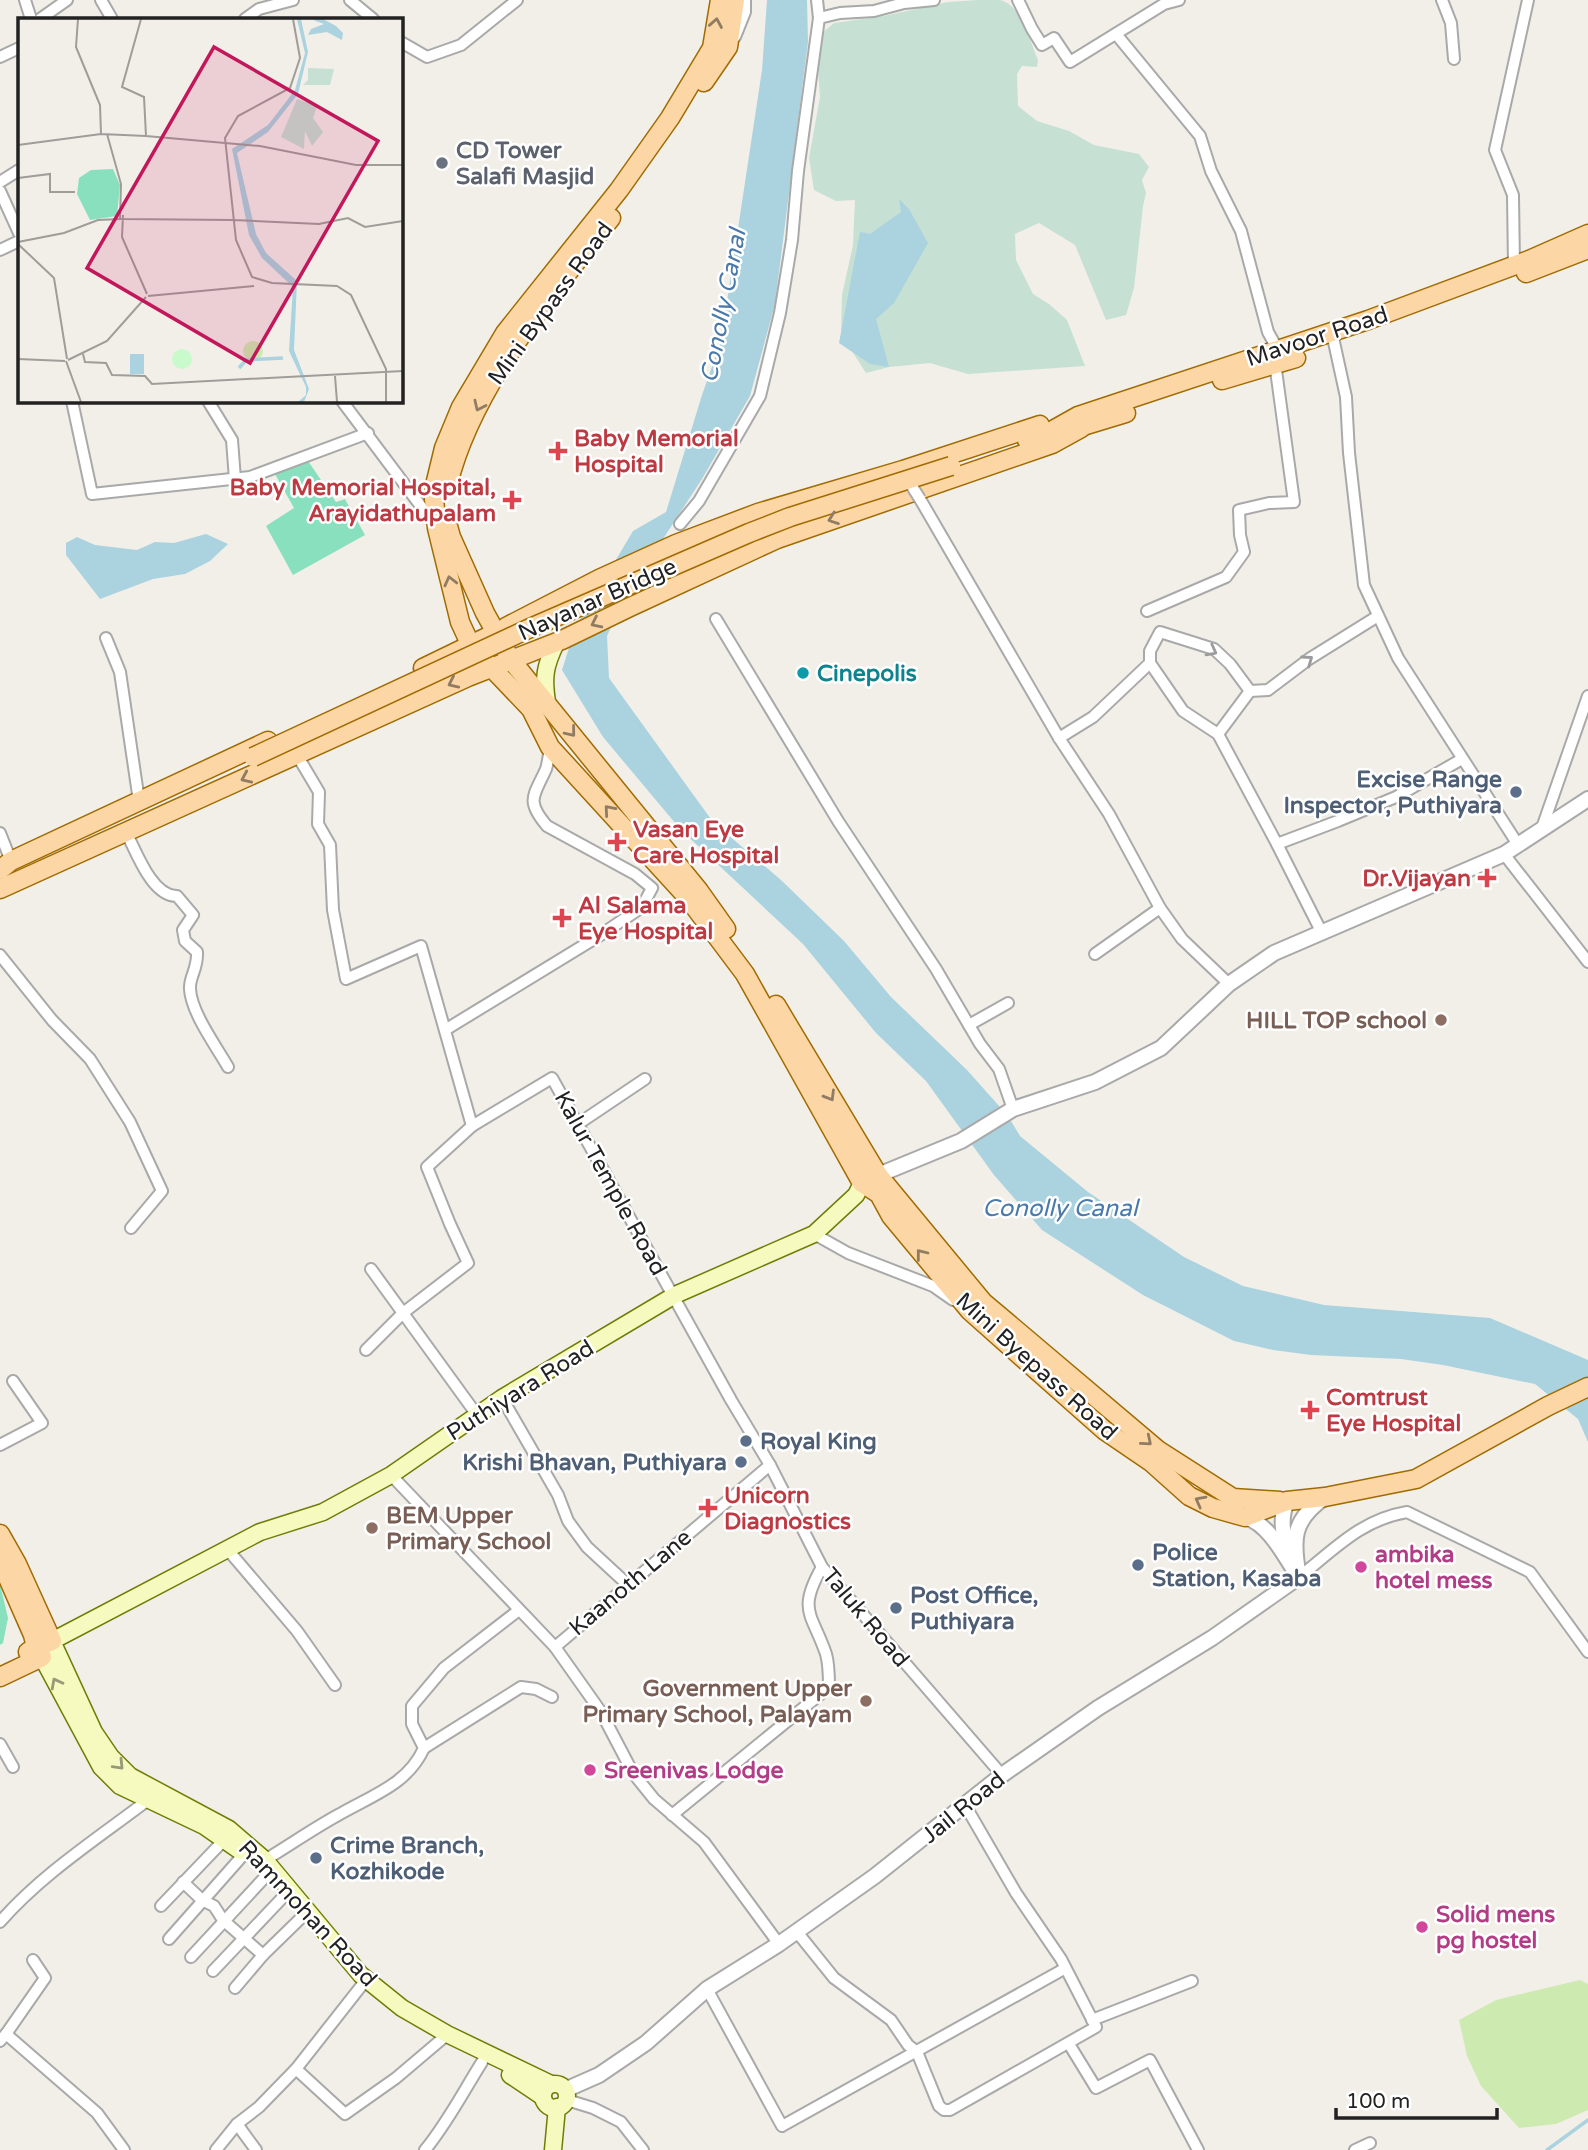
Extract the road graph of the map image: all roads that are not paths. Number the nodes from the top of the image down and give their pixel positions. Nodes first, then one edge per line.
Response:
1 (25, 0) edge
2 (67, 0) edge
3 (102, 0) edge
4 (293, 0) edge
5 (349, 0) edge
6 (517, 0) edge
7 (720, 0) edge
8 (734, 0) edge
9 (745, 0) edge
10 (817, 0) edge
11 (934, 0) edge
12 (1018, 0) edge
13 (1179, 0) edge
14 (1442, 0) edge
15 (1528, 0) edge
16 (31, 18) edge
17 (41, 18) edge
18 (111, 18) edge
19 (246, 18) edge
20 (372, 18) edge
21 (818, 18) junction
22 (1116, 34) junction
23 (402, 43) edge
24 (728, 47) junction
25 (18, 48) edge
26 (0, 57) edge
27 (1454, 59) dead end
28 (693, 90) junction
29 (18, 171) edge
30 (0, 182) edge
31 (0, 191) edge
32 (18, 231) edge
33 (1588, 233) edge
34 (18, 241) edge
35 (1588, 249) edge
36 (0, 250) edge
37 (1514, 265) junction
38 (1334, 338) junction
39 (1277, 357) junction
40 (72, 402) edge
41 (209, 402) edge
42 (343, 402) edge
43 (1079, 422) junction
44 (368, 433) junction
45 (951, 466) joint
46 (235, 479) junction
47 (912, 486) dead end
48 (680, 524) dead end
49 (443, 529) junction
50 (710, 531) junction
51 (719, 566) junction
52 (1147, 611) dead end
53 (1378, 616) junction
54 (716, 619) dead end
55 (460, 622) junction
56 (106, 638) dead end
57 (559, 642) junction
58 (471, 646) junction
59 (512, 660) junction
60 (434, 663) junction
61 (1150, 663) junction
62 (492, 668) junction
63 (1250, 691) junction
64 (1588, 696) edge
65 (547, 702) junction
66 (1219, 734) junction
67 (1059, 738) junction
68 (550, 747) junction
69 (297, 755) junction
70 (1462, 759) junction
71 (1588, 799) edge
72 (139, 801) junction
73 (1542, 828) junction
74 (125, 832) junction
75 (0, 833) edge
76 (79, 839) junction
77 (1517, 843) junction
78 (1277, 844) junction
79 (1504, 854) junction
80 (4, 868) edge
81 (0, 889) edge
82 (1160, 908) junction
83 (1322, 933) junction
84 (0, 954) edge
85 (1096, 954) dead end
86 (1588, 962) edge
87 (1229, 984) junction
88 (1008, 1003) dead end
89 (969, 1025) junction
90 (445, 1030) junction
91 (228, 1067) dead end
92 (645, 1079) dead end
93 (1013, 1109) junction
94 (578, 1124) junction
95 (472, 1126) junction
96 (870, 1179) junction
97 (131, 1228) dead end
98 (814, 1234) junction
99 (371, 1269) dead end
100 (675, 1295) junction
101 (970, 1311) junction
102 (403, 1314) junction
103 (366, 1350) dead end
104 (13, 1381) dead end
105 (1588, 1387) edge
106 (502, 1398) junction
107 (477, 1415) junction
108 (0, 1444) edge
109 (770, 1465) junction
110 (391, 1475) junction
111 (1325, 1497) junction
112 (1287, 1501) junction
113 (1245, 1517) junction
114 (0, 1534) edge
115 (228, 1550) junction
116 (0, 1560) edge
117 (822, 1567) junction
118 (1298, 1577) junction
119 (627, 1584) junction
120 (519, 1610) junction
121 (555, 1647) junction
122 (47, 1649) junction
123 (1588, 1652) edge
124 (0, 1666) edge
125 (0, 1677) edge
126 (335, 1685) dead end
127 (552, 1697) dead end
128 (0, 1744) edge
129 (424, 1748) junction
130 (13, 1767) dead end
131 (1002, 1775) junction
132 (148, 1800) junction
133 (965, 1805) junction
134 (672, 1815) junction
135 (225, 1839) junction
136 (243, 1849) junction
137 (266, 1868) junction
138 (183, 1882) junction
139 (285, 1895) junction
140 (202, 1900) junction
141 (161, 1906) dead end
142 (303, 1916) junction
143 (223, 1920) junction
144 (0, 1922) edge
145 (797, 1932) junction
146 (169, 1938) dead end
147 (244, 1938) junction
148 (779, 1944) junction
149 (263, 1955) junction
150 (191, 1957) dead end
151 (33, 1959) dead end
152 (1064, 1969) junction
153 (213, 1971) dead end
154 (1192, 1981) dead end
155 (362, 1985) junction
156 (235, 1988) dead end
157 (707, 1989) junction
158 (1092, 2020) junction
159 (3, 2038) edge
160 (442, 2039) junction
161 (1069, 2044) junction
162 (917, 2052) junction
163 (482, 2062) junction
164 (296, 2069) junction
165 (557, 2096) junction
166 (237, 2124) junction
167 (1370, 2143) dead end
168 (124, 2150) edge
169 (216, 2150) edge
170 (256, 2150) edge
171 (425, 2150) edge
172 (553, 2150) edge
173 (643, 2150) edge
174 (1198, 2150) edge
175 (1355, 2150) edge

1 - 16 street
2 - 17 street
3 - 18 street
4 - 19 street
5 - 20 street
6 - 23 street
28 -> 7 main road, Mini Bypass Road
8 - 24 main road, Mini Bypass Road
9 - 24 street
10 - 21 street
11 - 21 street
12 - 22 street
13 - 22 street
14 - 27 street
15 - 37 street
21 - 48 street
22 - 39 street
24 - 28 main road, Mini Bypass Road
25 - 26 street
28 - 49 main road, Mini Bypass Road
29 - 30 street
31 - 32 street
33 - 37 main road, Mavoor Road
34 - 36 street
35 - 38 main road, Mavoor Road
37 - 38 main road, Mavoor Road
38 - 39 main road, Mavoor Road
38 - 53 street
39 - 43 main road, Mavoor Road
39 - 52 street
40 - 46 street
41 - 46 street
42 - 44 street
43 - 45 main road, Mavoor Road
43 - 50 main road
43 -> 51 main road
44 - 46 street
44 - 49 street
45 - 76 main road, Nayanar Bridge, bridge
47 - 67 street, bridge
55 -> 49 main road, Mini Bypass Road
49 - 59 main road, Mini Bypass Road
50 - 51 main road
50 - 58 main road
51 -> 57 main road
63 -> 53 street
53 - 70 street
54 - 89 street
55 - 58 main road, Mini Bypass Road
55 - 60 main road
56 - 72 street
57 - 59 main road
57 - 65 main road
58 - 60 main road
58 - 62 main road, Mini Byepass Road
59 - 62 main road
59 - 65 main road, Mini Bypass Road
60 - 72 main road
61 -> 63 street
61 - 66 street
61 - 67 street
62 - 68 main road, Mini Byepass Road
62 -> 69 main road
63 - 66 street
64 - 73 street
65 -> 96 main road, Mini Bypass Road
66 - 78 street
67 - 82 street
68 - 90 street
96 -> 68 main road, Mini Byepass Road
69 -> 74 main road
69 - 90 street
70 - 77 street
70 - 78 street
71 - 73 street
72 - 80 main road
73 - 77 street
74 - 81 main road
74 - 91 street
75 - 80 street
76 - 80 main road
76 - 81 main road
77 - 79 street
78 - 83 street
79 - 83 street
79 - 86 street
82 - 85 street
82 - 87 street
83 - 87 street
84 - 97 street
87 - 93 street
88 - 89 street
89 - 93 street
90 - 95 street
92 - 94 street
93 - 96 street
94 - 95 street, Kalur Temple Road
94 - 100 street, Kalur Temple Road
95 - 102 street
96 - 98 main road, Puthiyara Road
101 -> 96 main road, Mini Byepass Road
96 -> 112 main road
98 - 100 main road, Puthiyara Road
98 - 101 street
99 - 102 street
100 - 106 main road, Puthiyara Road
100 - 109 street, Taluk Road
113 -> 101 main road, Mini Byepass Road
102 - 103 street
102 - 107 street
104 - 108 street
105 - 111 main road
106 - 107 main road, Puthiyara Road
106 - 119 street
107 - 110 main road, Puthiyara Road
109 - 117 street, Taluk Road
109 - 119 street, Kaanoth Lane
110 - 115 main road, Puthiyara Road
110 - 120 street
111 - 112 main road
111 - 118 street
112 - 113 main road
112 - 118 street
113 - 118 street
114 - 122 main road
115 - 122 main road, Puthiyara Road
115 - 126 street
116 - 122 main road
117 - 131 street, Taluk Road
117 - 134 street
118 - 123 street
118 - 131 street, Jail Road
119 - 121 street, Kaanoth Lane
120 - 121 street
120 - 129 street
121 - 134 street
122 - 124 main road
122 - 125 main road
132 -> 122 main road, Rammohan Road
122 -> 136 main road, Rammohan Road
127 - 129 street
128 - 130 street
129 - 137 street
131 - 133 street, Jail Road
132 - 135 main road, Rammohan Road
132 - 144 street
133 - 145 street, Jail Road
133 - 152 street
134 - 148 street
135 - 136 main road, Rammohan Road
135 - 138 street
136 - 137 main road, Rammohan Road
136 - 140 street
137 - 139 main road, Rammohan Road
137 - 143 street
137 - 165 main road, Rammohan Road
138 - 140 street
138 - 141 street
139 - 142 main road, Rammohan Road
139 - 147 street
140 - 143 street
140 - 146 street
142 - 149 street
142 - 155 main road, Rammohan Road
143 - 147 street
143 - 150 street
145 - 148 street, Jail Road
145 - 162 street
147 - 149 street
147 - 153 street
148 - 157 street, Jail Road
149 - 156 street
151 - 159 street
152 - 158 street
152 - 162 street
154 - 158 street
155 - 160 main road, Rammohan Road
155 - 164 street
157 - 162 street
157 - 165 street, Jail Road
158 - 161 street
159 - 168 street
160 - 163 main road, Rammohan Road
160 - 164 street
161 - 162 street
161 - 174 street
163 - 165 main road, Rammohan Road
163 - 171 street
164 - 166 street
165 - 172 main road
165 - 173 street
166 - 169 street
166 - 170 street
167 - 175 street

